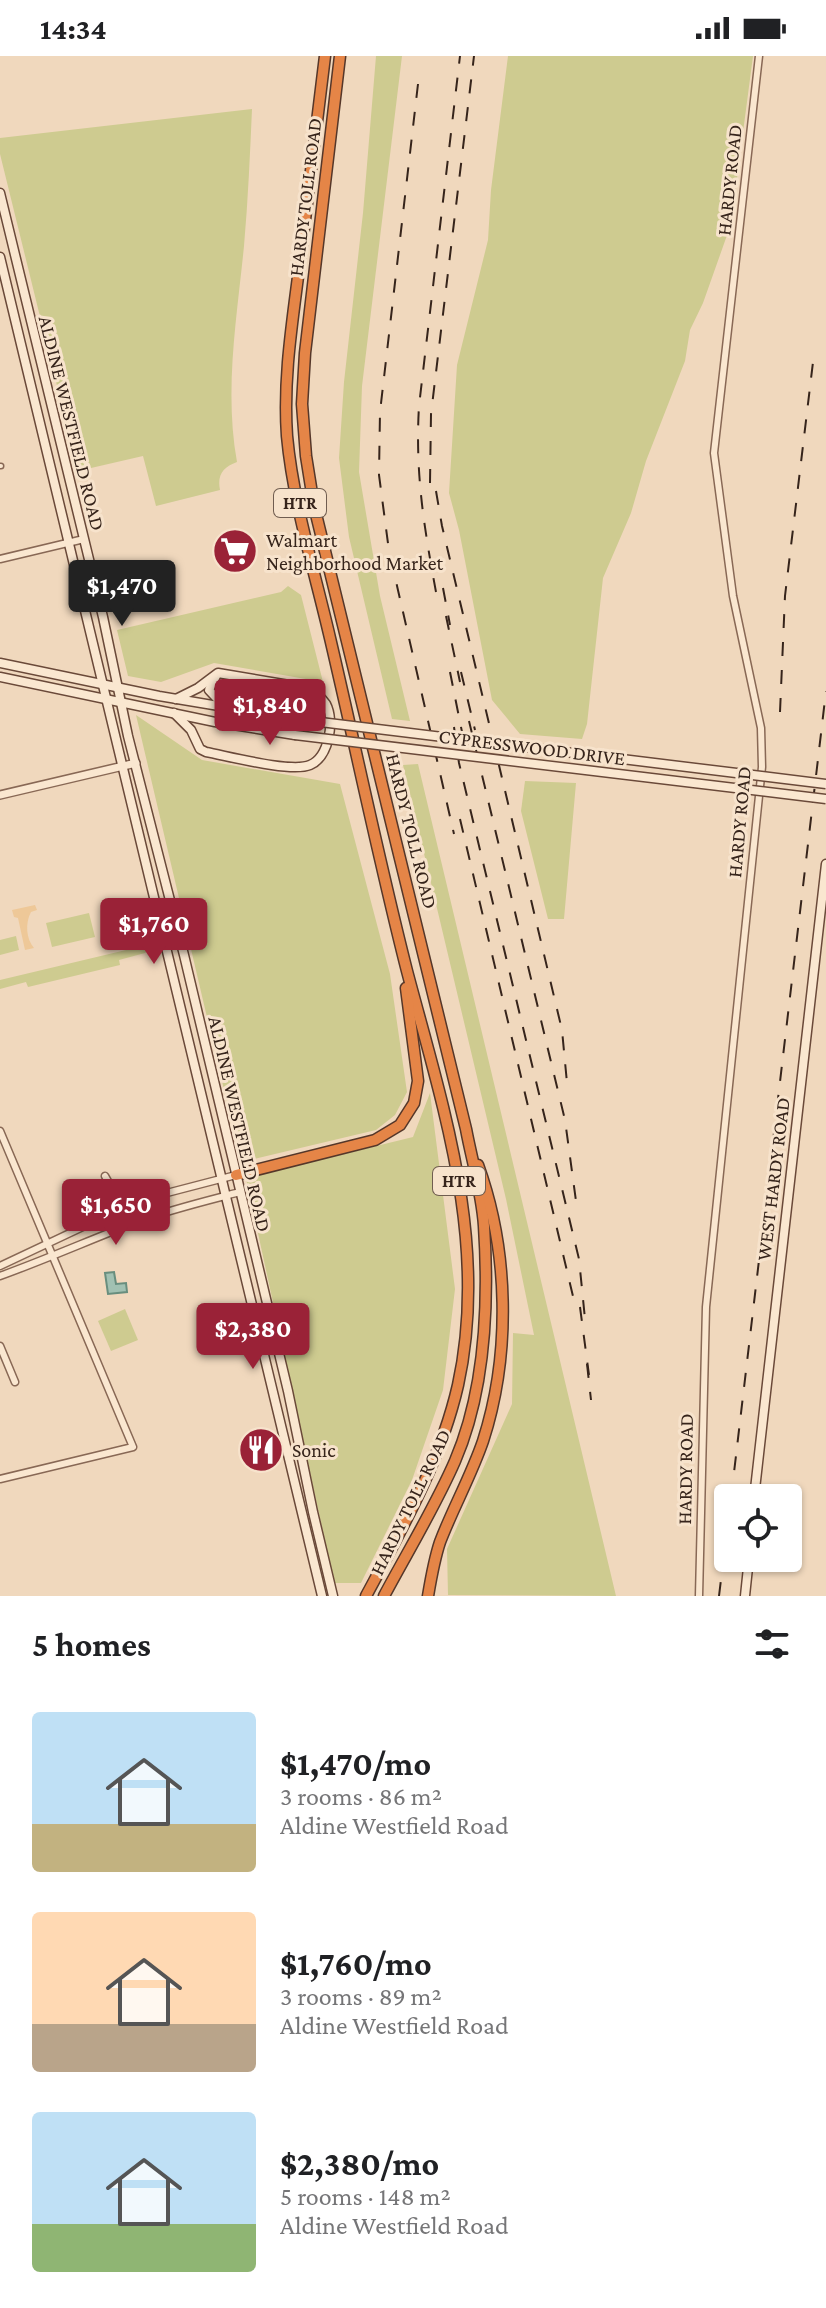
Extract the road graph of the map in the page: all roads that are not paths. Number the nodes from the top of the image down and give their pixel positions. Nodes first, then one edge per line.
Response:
1 (325, 56) edge
2 (340, 56) edge
3 (759, 56) edge
4 (0, 193) edge
5 (5, 235) edge
6 (0, 257) edge
7 (56, 422) junction
8 (41, 426) junction
9 (84, 539) junction
10 (68, 542) junction
11 (0, 559) edge
12 (96, 649) junction
13 (0, 663) edge
14 (218, 673) junction
15 (0, 677) edge
16 (77, 679) junction
17 (104, 685) junction
18 (118, 688) junction
19 (107, 699) junction
20 (176, 699) junction
21 (121, 702) junction
22 (147, 707) junction
23 (224, 707) junction
24 (174, 713) junction
25 (215, 722) junction
26 (128, 736) junction
27 (198, 743) junction
28 (136, 763) junction
29 (121, 766) junction
30 (826, 784) edge
31 (0, 795) edge
32 (826, 799) edge
33 (160, 858) junction
34 (146, 861) junction
35 (826, 864) edge
36 (400, 942) junction
37 (184, 955) junction
38 (168, 958) junction
39 (207, 1051) junction
40 (191, 1054) junction
41 (466, 1129) junction
42 (0, 1131) edge
43 (236, 1175) junction
44 (105, 1176) dead end
45 (222, 1179) junction
46 (240, 1192) junction
47 (226, 1196) junction
48 (123, 1208) junction
49 (139, 1221) junction
50 (47, 1242) junction
51 (54, 1257) junction
52 (0, 1266) edge
53 (0, 1276) edge
54 (276, 1341) junction
55 (263, 1344) junction
56 (0, 1346) edge
57 (15, 1382) dead end
58 (298, 1440) junction
59 (286, 1443) junction
60 (0, 1479) edge
61 (756, 1484) edge
62 (314, 1516) junction
63 (302, 1517) junction
64 (748, 1572) edge
65 (322, 1596) edge
66 (333, 1596) edge
67 (366, 1596) edge
68 (384, 1596) edge
69 (428, 1596) edge
70 (699, 1596) edge
71 (745, 1596) edge

1 - 36 highway, HARDY TOLL ROAD / HTR
2 - 41 highway, HARDY TOLL ROAD / HTR
3 - 70 street, HARDY ROAD
4 - 5 main road, ALDINE WESTFIELD ROAD
5 - 7 main road, ALDINE WESTFIELD ROAD
6 - 8 main road, ALDINE WESTFIELD ROAD
7 - 8 main road
7 - 9 main road, ALDINE WESTFIELD ROAD
8 - 10 main road, ALDINE WESTFIELD ROAD
9 - 10 street
9 - 18 main road, ALDINE WESTFIELD ROAD
10 - 11 street
10 - 12 main road, ALDINE WESTFIELD ROAD
12 - 16 main road
12 - 17 main road, ALDINE WESTFIELD ROAD
13 - 16 main road, CYPRESSWOOD DRIVE
14 - 20 main road
14 - 23 main road
14 - 27 main road
15 - 19 main road, CYPRESSWOOD DRIVE
16 - 17 main road, CYPRESSWOOD DRIVE
17 - 18 main road, CYPRESSWOOD DRIVE
17 - 19 main road, ALDINE WESTFIELD ROAD
18 - 20 main road, CYPRESSWOOD DRIVE
18 - 21 main road, ALDINE WESTFIELD ROAD
19 - 21 main road, CYPRESSWOOD DRIVE
19 - 29 main road, ALDINE WESTFIELD ROAD
20 - 23 main road, CYPRESSWOOD DRIVE
21 - 22 main road, CYPRESSWOOD DRIVE
21 - 26 main road, ALDINE WESTFIELD ROAD
22 - 24 main road, CYPRESSWOOD DRIVE
22 - 26 main road
23 - 30 main road, CYPRESSWOOD DRIVE, bridge
24 - 25 main road, CYPRESSWOOD DRIVE
24 - 27 main road
25 - 27 main road
25 - 32 main road, CYPRESSWOOD DRIVE, bridge
26 - 28 main road, ALDINE WESTFIELD ROAD
28 - 29 street
28 - 33 main road, ALDINE WESTFIELD ROAD
29 - 31 street
29 - 34 main road, ALDINE WESTFIELD ROAD
33 - 34 main road
33 - 37 main road, ALDINE WESTFIELD ROAD
34 - 38 main road, ALDINE WESTFIELD ROAD
35 - 61 main road, WEST HARDY ROAD
36 - 43 highway
36 - 67 highway, HARDY TOLL ROAD / HTR
37 - 38 main road
37 - 39 main road, ALDINE WESTFIELD ROAD
38 - 40 main road, ALDINE WESTFIELD ROAD
39 - 40 main road
39 - 43 main road, ALDINE WESTFIELD ROAD
40 - 45 main road, ALDINE WESTFIELD ROAD
41 - 68 highway, HARDY TOLL ROAD / HTR
41 - 69 highway
42 - 50 street
43 - 45 street
43 - 46 main road, ALDINE WESTFIELD ROAD
44 - 48 street
45 - 47 main road, ALDINE WESTFIELD ROAD
45 - 48 street
46 - 47 street
46 - 54 main road, ALDINE WESTFIELD ROAD
47 - 49 street
47 - 55 main road, ALDINE WESTFIELD ROAD
48 - 49 street
48 - 50 street
49 - 51 street
50 - 51 street
50 - 52 street
51 - 53 street
51 - 60 street
54 - 55 main road
54 - 58 main road, ALDINE WESTFIELD ROAD
55 - 59 main road, ALDINE WESTFIELD ROAD
56 - 57 street
58 - 59 main road
58 - 62 main road, ALDINE WESTFIELD ROAD
59 - 63 main road, ALDINE WESTFIELD ROAD
62 - 63 main road
62 - 66 main road, ALDINE WESTFIELD ROAD
63 - 65 main road, ALDINE WESTFIELD ROAD
64 - 71 main road

